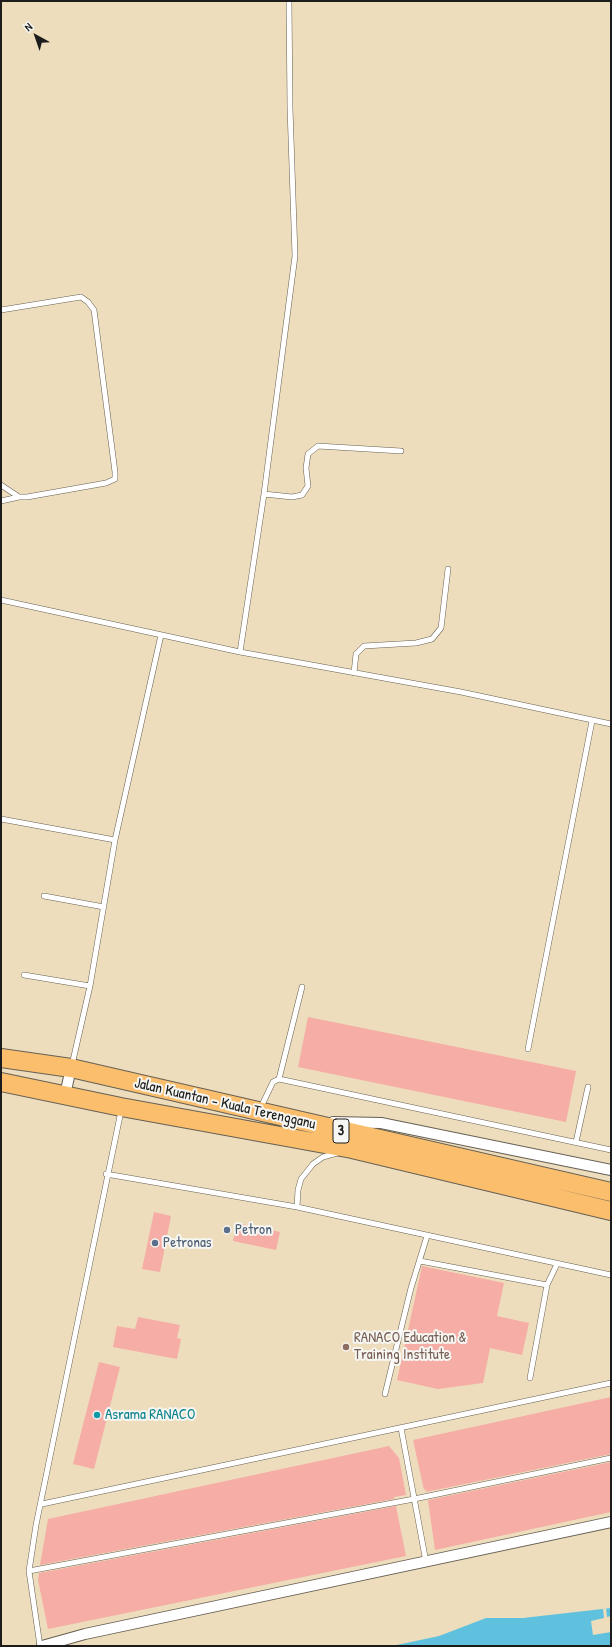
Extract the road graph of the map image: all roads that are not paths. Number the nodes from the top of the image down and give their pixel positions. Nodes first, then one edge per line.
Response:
1 (289, 1) edge
2 (1, 310) edge
3 (401, 451) dead end
4 (1, 485) edge
5 (264, 494) junction
6 (19, 497) junction
7 (1, 502) edge
8 (448, 569) dead end
9 (1, 600) edge
10 (161, 635) junction
11 (240, 652) junction
12 (354, 673) junction
13 (592, 721) junction
14 (611, 724) edge
15 (1, 819) edge
16 (115, 840) junction
17 (44, 896) dead end
18 (104, 907) junction
19 (24, 975) dead end
20 (90, 986) junction
21 (302, 987) dead end
22 (528, 1049) dead end
23 (1, 1058) edge
24 (72, 1068) junction
25 (279, 1079) junction
26 (1, 1082) edge
27 (588, 1087) dead end
28 (65, 1095) junction
29 (122, 1107) junction
30 (259, 1112) junction
31 (293, 1120) junction
32 (576, 1142) junction
33 (352, 1149) junction
34 (611, 1150) edge
35 (611, 1170) edge
36 (106, 1174) junction
37 (611, 1192) edge
38 (296, 1207) junction
39 (611, 1211) edge
40 (427, 1236) junction
41 (420, 1260) junction
42 (557, 1264) junction
43 (611, 1275) edge
44 (547, 1285) junction
45 (530, 1378) dead end
46 (611, 1383) edge
47 (385, 1394) dead end
48 (401, 1428) junction
49 (611, 1458) edge
50 (414, 1499) junction
51 (42, 1504) junction
52 (611, 1522) edge
53 (426, 1562) junction
54 (29, 1571) junction
55 (41, 1646) edge

1 - 5 lane
2 - 6 lane
3 - 5 lane
4 - 6 lane
5 - 11 lane
6 - 7 lane
8 - 12 lane
9 - 10 lane
10 - 11 lane
10 - 16 lane
11 - 12 lane
12 - 13 lane
13 - 14 lane
13 - 22 lane
15 - 16 lane
16 - 18 lane
17 - 18 lane
18 - 20 lane
19 - 20 lane
20 - 24 lane
21 - 25 lane
23 - 24 highway, Jalan Kuantan - Kuala Terengganu / 3
24 - 28 street
24 - 30 highway, Jalan Kuantan - Kuala Terengganu / 3
25 - 30 lane
25 - 32 lane
26 - 28 highway, Jalan Kuantan - Kuala Terengganu / 3
27 - 32 lane
28 - 29 highway, Jalan Kuantan - Kuala Terengganu / 3
29 - 33 highway, Jalan Kuantan - Kuala Terengganu / 3
29 - 36 lane
30 - 31 highway, Jalan Kuantan - Kuala Terengganu / 3
31 - 35 street
31 - 37 highway, Jalan Kuantan - Kuala Terengganu / 3
32 - 34 lane
33 - 38 lane
33 - 39 highway, Jalan Kuantan - Kuala Terengganu / 3
36 - 38 lane
36 - 51 lane
38 - 40 lane
40 - 41 lane
40 - 42 lane
41 - 44 lane
41 - 47 lane
42 - 43 lane
42 - 44 lane
44 - 45 lane
46 - 48 lane
48 - 50 lane
48 - 51 lane
49 - 50 lane
50 - 53 lane
50 - 54 lane
51 - 54 lane
52 - 53 street
53 - 55 street
54 - 55 lane

